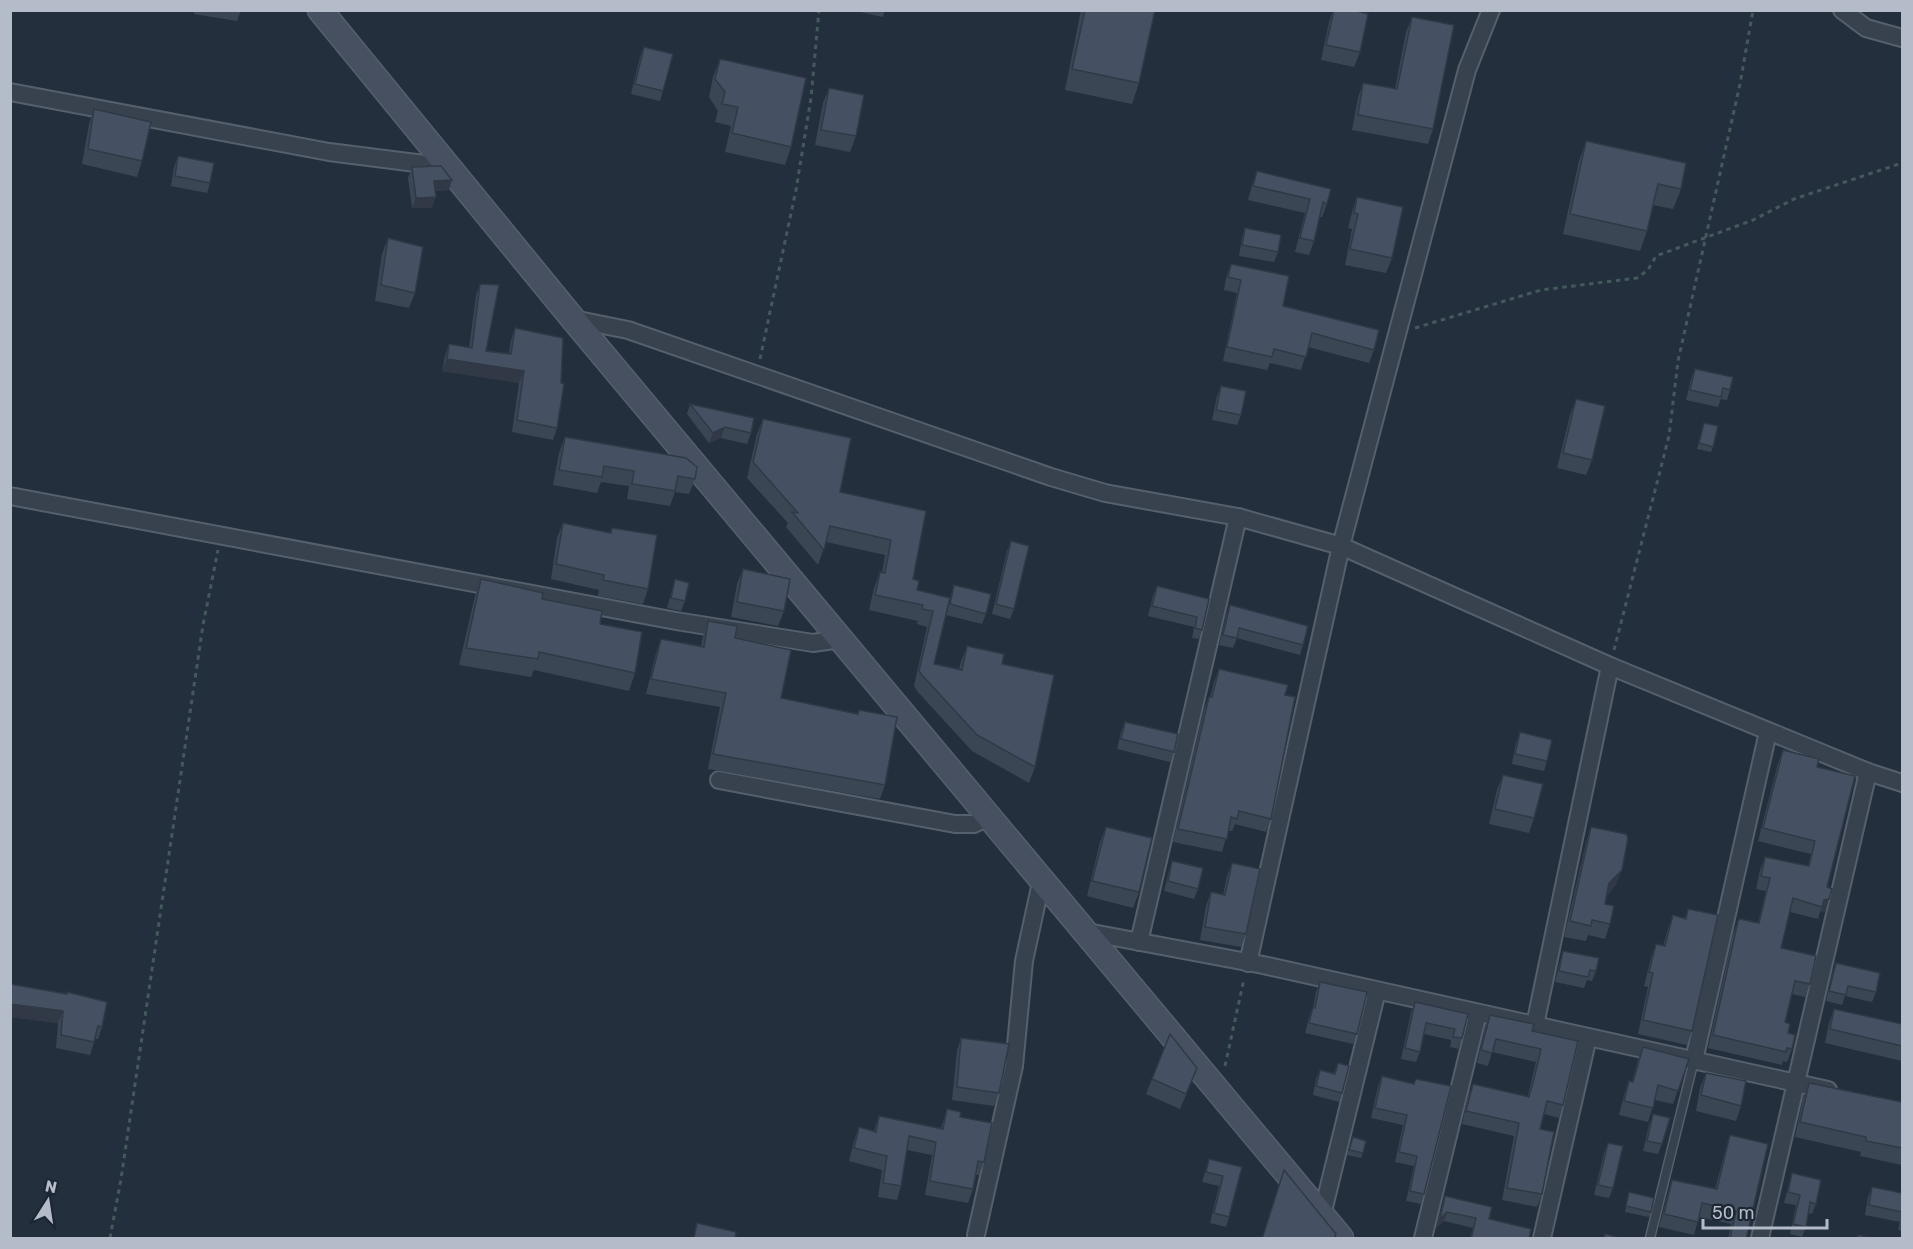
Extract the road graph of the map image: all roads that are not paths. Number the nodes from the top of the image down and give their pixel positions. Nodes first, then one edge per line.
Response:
1 (320, 10) edge
2 (1491, 10) edge
3 (1842, 10) edge
4 (1902, 38) edge
5 (10, 92) edge
6 (442, 159) junction
7 (573, 319) junction
8 (10, 496) edge
9 (1238, 517) junction
10 (1341, 546) junction
11 (840, 639) junction
12 (1610, 666) junction
13 (1768, 732) junction
14 (1868, 772) junction
15 (719, 780) dead end
16 (1902, 783) edge
17 (989, 816) junction
18 (1041, 878) junction
19 (1087, 932) junction
20 (1139, 942) junction
21 (1248, 963) junction
22 (1377, 991) junction
23 (1478, 1013) junction
24 (1535, 1025) junction
25 (1588, 1037) junction
26 (1694, 1060) junction
27 (1797, 1083) junction
28 (1844, 1093) edge
29 (1322, 1215) junction
30 (976, 1235) dead end
31 (1341, 1239) edge
32 (1424, 1239) edge
33 (1542, 1239) edge
34 (1650, 1239) edge
35 (1760, 1239) edge

1 - 6 street
2 - 10 street
3 - 4 street
5 - 6 street
6 - 7 street
7 - 9 street
7 - 11 street
8 - 11 street
9 - 10 street
9 - 20 street
10 - 12 street
10 - 21 street
11 - 17 street
12 - 13 street
12 - 24 street
13 - 14 street
13 - 26 street
14 - 16 street
14 - 27 street
15 - 17 street
17 - 18 street
18 - 19 street
18 - 30 street
19 - 20 street
19 - 29 street
20 - 21 street
21 - 22 street
22 - 23 street
22 - 29 street
23 - 24 street
23 - 32 street
24 - 25 street
25 - 26 street
25 - 33 street
26 - 27 street
26 - 34 lane
27 - 28 street
27 - 35 street
29 - 31 street

